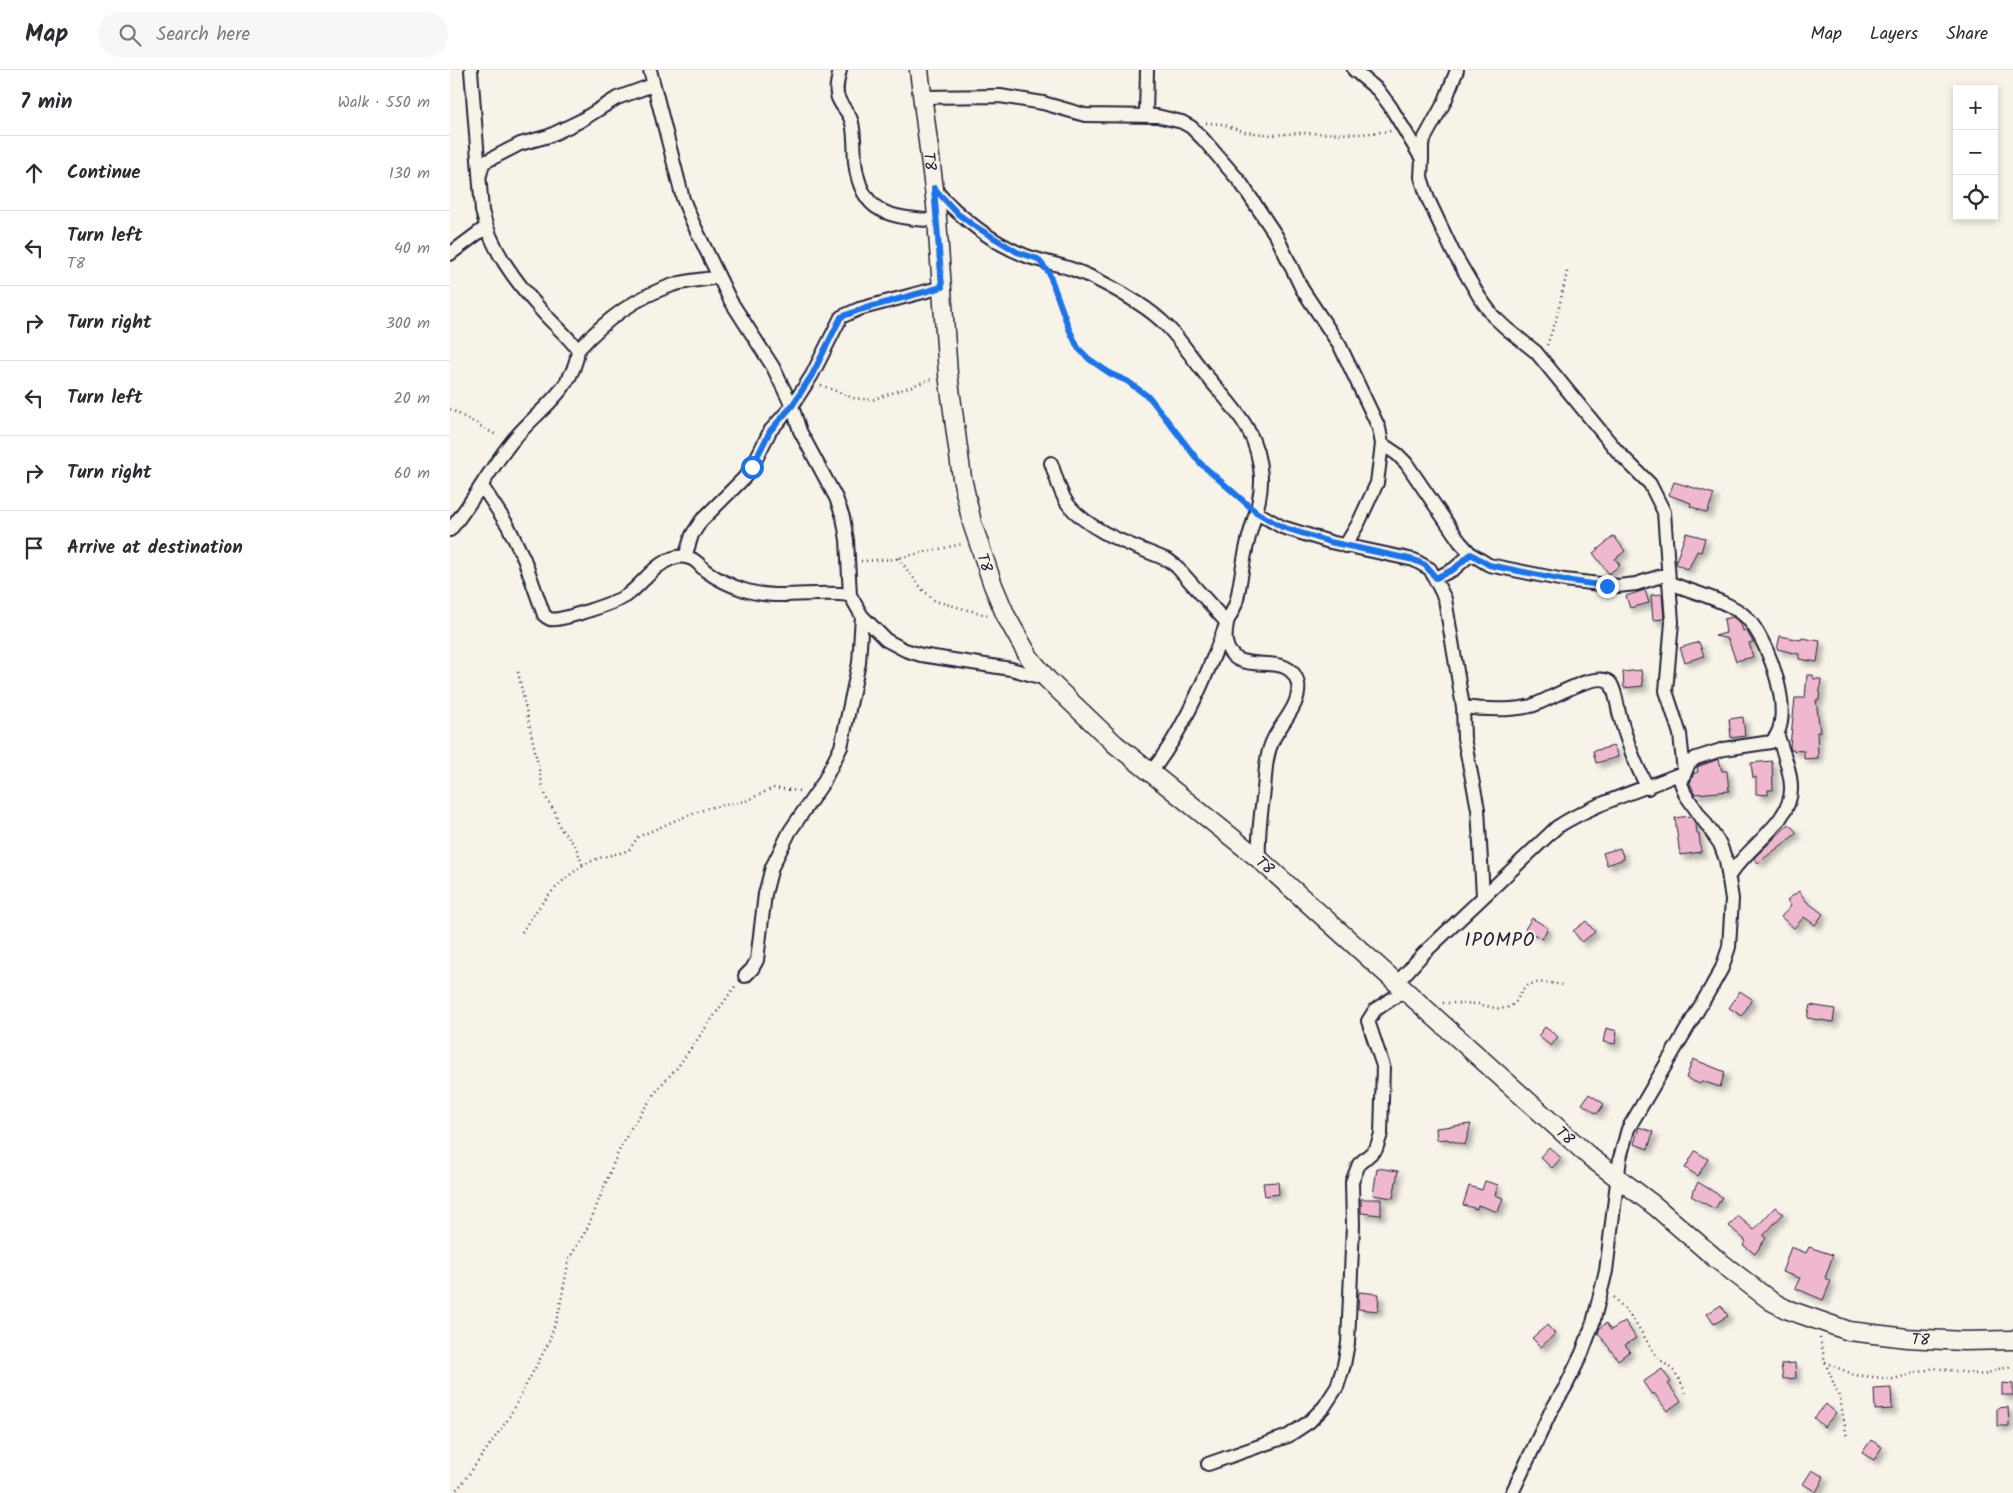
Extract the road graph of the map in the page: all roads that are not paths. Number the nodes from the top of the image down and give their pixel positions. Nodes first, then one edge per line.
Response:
1 (471, 70) edge
2 (650, 70) edge
3 (840, 70) edge
4 (919, 70) edge
5 (1147, 70) edge
6 (1354, 70) edge
7 (1458, 70) edge
8 (653, 85) junction
9 (922, 97) junction
10 (1146, 116) junction
11 (1422, 159) junction
12 (480, 176) junction
13 (934, 188) junction
14 (938, 221) junction
15 (486, 227) junction
16 (450, 254) edge
17 (719, 277) junction
18 (942, 287) junction
19 (578, 350) junction
20 (792, 406) junction
21 (1382, 444) junction
22 (1051, 463) dead end
23 (482, 486) junction
24 (1256, 512) junction
25 (450, 530) edge
26 (1345, 546) junction
27 (1471, 554) junction
28 (685, 557) junction
29 (1436, 578) junction
30 (1669, 579) junction
31 (850, 594) junction
32 (862, 616) junction
33 (1226, 623) junction
34 (1047, 679) junction
35 (1463, 707) junction
36 (1778, 736) junction
37 (1151, 772) junction
38 (1684, 772) junction
39 (1648, 788) junction
40 (1259, 859) junction
41 (1729, 876) junction
42 (1483, 896) junction
43 (745, 976) road end
44 (1401, 987) junction
45 (1619, 1178) junction
46 (2013, 1340) edge
47 (1208, 1464) dead end
48 (1512, 1493) edge

1 - 12 street
2 - 8 street
3 - 14 street
4 - 9 street, T8
5 - 10 street
6 - 11 street
7 - 11 street
8 - 12 street
8 - 17 street
9 - 10 street
9 - 13 street, T8
10 - 21 street
11 - 30 street
12 - 15 street
13 - 14 street, T8
13 - 24 street
14 - 18 street, T8
15 - 16 street
15 - 19 street
17 - 19 street
17 - 20 street
18 - 20 street
18 - 34 street, T8
19 - 23 street
20 - 28 street
20 - 31 street
21 - 26 street
21 - 27 street
22 - 33 street
23 - 25 street
23 - 28 street
24 - 26 street
24 - 33 street
26 - 29 street
27 - 29 street
27 - 30 street
28 - 31 street
29 - 35 street
30 - 36 street
30 - 38 street
31 - 32 street
32 - 34 street
32 - 43 street
33 - 37 street
33 - 40 street
34 - 37 street, T8
35 - 39 street
35 - 42 street
36 - 38 street
36 - 41 street
37 - 40 street, T8
38 - 39 street
38 - 41 street
39 - 42 street
40 - 44 street, T8
41 - 45 street
42 - 44 street
44 - 45 street, T8
44 - 47 street
45 - 46 street, T8
45 - 48 street

